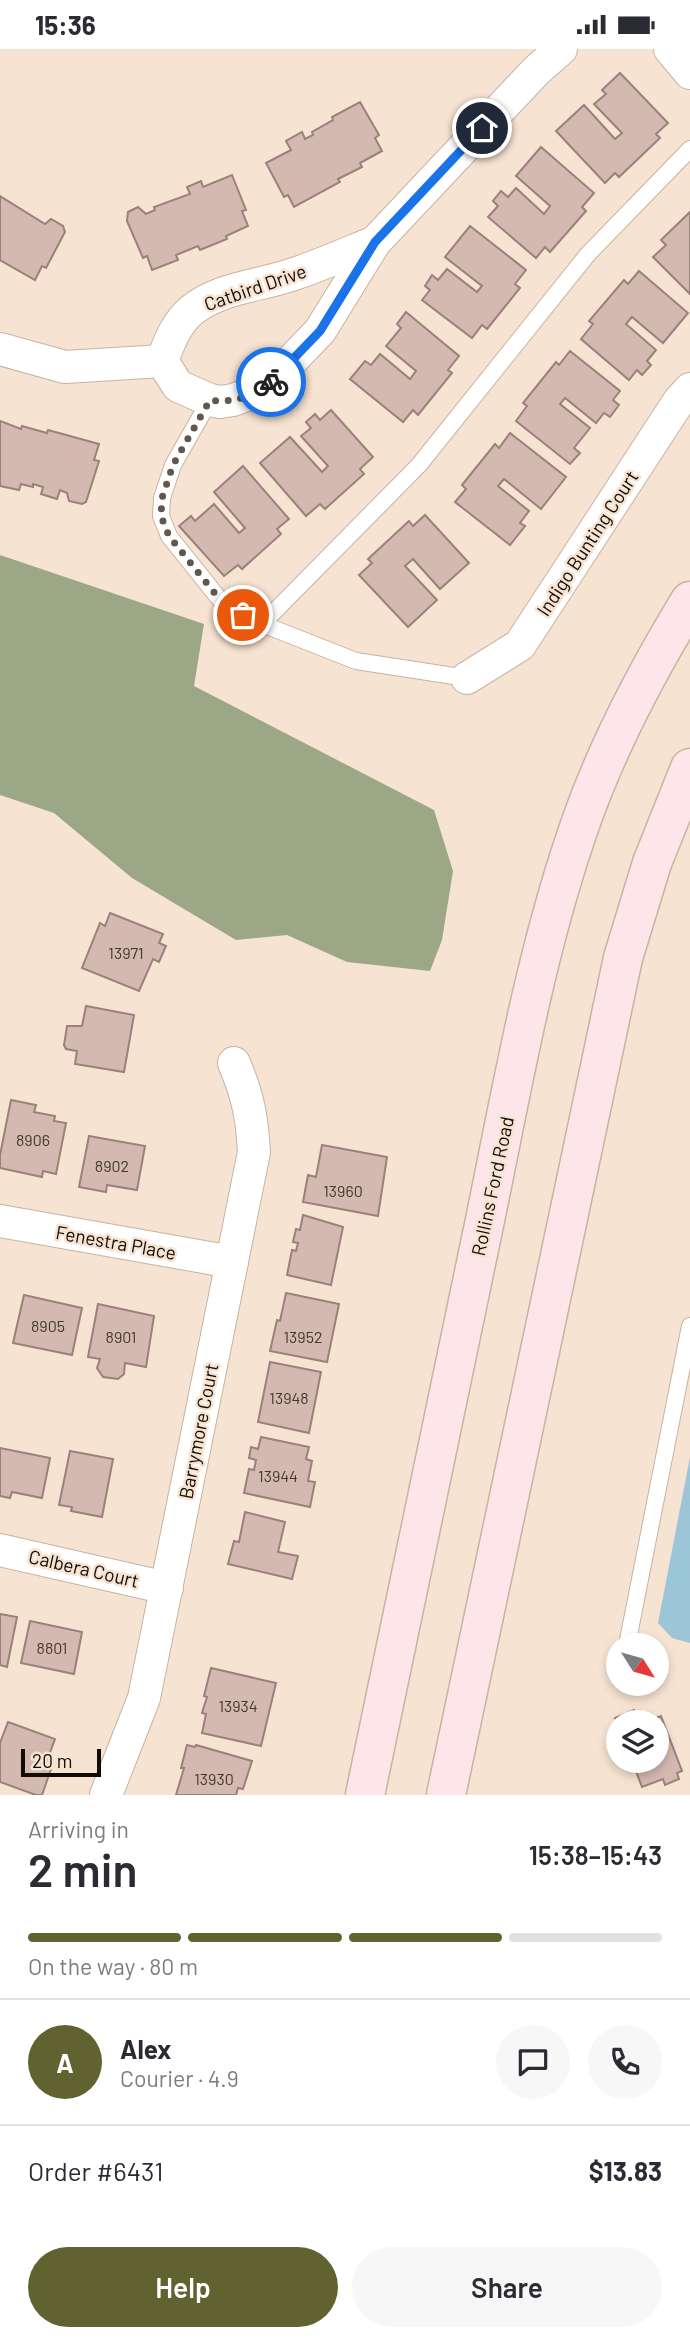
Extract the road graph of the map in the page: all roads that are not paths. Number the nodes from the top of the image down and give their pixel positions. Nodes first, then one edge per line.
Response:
1 (561, 49) edge
2 (670, 49) edge
3 (690, 73) edge
4 (690, 149) edge
5 (375, 242) junction
6 (7, 349) edge
7 (162, 361) junction
8 (690, 390) edge
9 (210, 400) junction
10 (690, 601) edge
11 (262, 625) junction
12 (467, 678) joint
13 (690, 768) edge
14 (234, 1063) dead end
15 (0, 1221) edge
16 (232, 1262) junction
17 (690, 1326) edge
18 (0, 1550) edge
19 (167, 1588) junction
20 (629, 1633) edge
21 (106, 1795) edge
22 (365, 1795) edge
23 (446, 1795) edge

1 - 5 street, Catbird Drive
2 - 3 street
4 - 11 lane
5 - 7 street, Catbird Drive
5 - 9 street, Catbird Drive
6 - 7 street
7 - 9 street
8 - 12 street, Indigo Bunting Court
9 - 11 lane
10 - 22 main road, Rollins Ford Road
11 - 12 lane
13 - 23 main road
14 - 16 street, Barrymore Court
15 - 16 street, Fenestra Place
16 - 19 street, Barrymore Court
17 - 20 lane
18 - 19 street, Calbera Court
19 - 21 street, Barrymore Court

